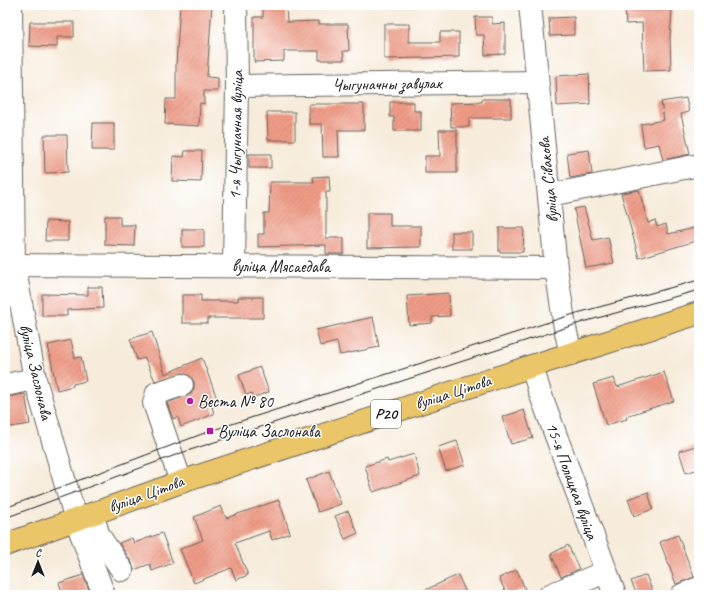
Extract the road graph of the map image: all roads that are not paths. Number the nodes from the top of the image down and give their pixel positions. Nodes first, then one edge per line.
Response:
1 (11, 5) edge
2 (236, 5) edge
3 (530, 5) edge
4 (537, 82) junction
5 (237, 86) junction
6 (699, 165) edge
7 (550, 195) junction
8 (10, 265) edge
9 (234, 265) junction
10 (556, 268) junction
11 (699, 313) edge
12 (571, 354) junction
13 (532, 366) junction
14 (35, 379) junction
15 (5, 385) edge
16 (182, 385) dead end
17 (180, 482) junction
18 (84, 517) junction
19 (5, 545) edge
20 (122, 570) dead end
21 (605, 572) junction
22 (699, 588) edge
23 (104, 595) edge
24 (550, 595) edge
25 (615, 595) edge
26 (682, 595) edge

1 - 8 street, вуліца Заслонава
2 - 5 street, 1-я Чыгуначная вуліца
3 - 4 street, вуліца Сівакова
4 - 5 street, Чыгуначны завулак
4 - 7 street, вуліца Сівакова
5 - 9 street, 1-я Чыгуначная вуліца
6 - 7 street
7 - 10 street, вуліца Сівакова
8 - 9 street, вуліца Мясаедава
8 - 14 street, вуліца Заслонава
9 - 10 street, вуліца Мясаедава
10 - 12 street, вуліца Сівакова
11 - 12 main road, вуліца Цітова / Р20
12 - 13 main road, вуліца Цітова / Р20
13 - 17 main road, вуліца Цітова / Р20
13 - 21 street, 15-я Полацкая вуліца
14 - 15 street
14 - 18 street, вуліца Заслонава
16 - 17 street
17 - 18 main road, вуліца Цітова / Р20
18 - 19 main road, вуліца Цітова / Р20
18 - 20 street
18 - 23 street
21 - 24 street
21 - 25 street, 15-я Полацкая вуліца
22 - 26 street

